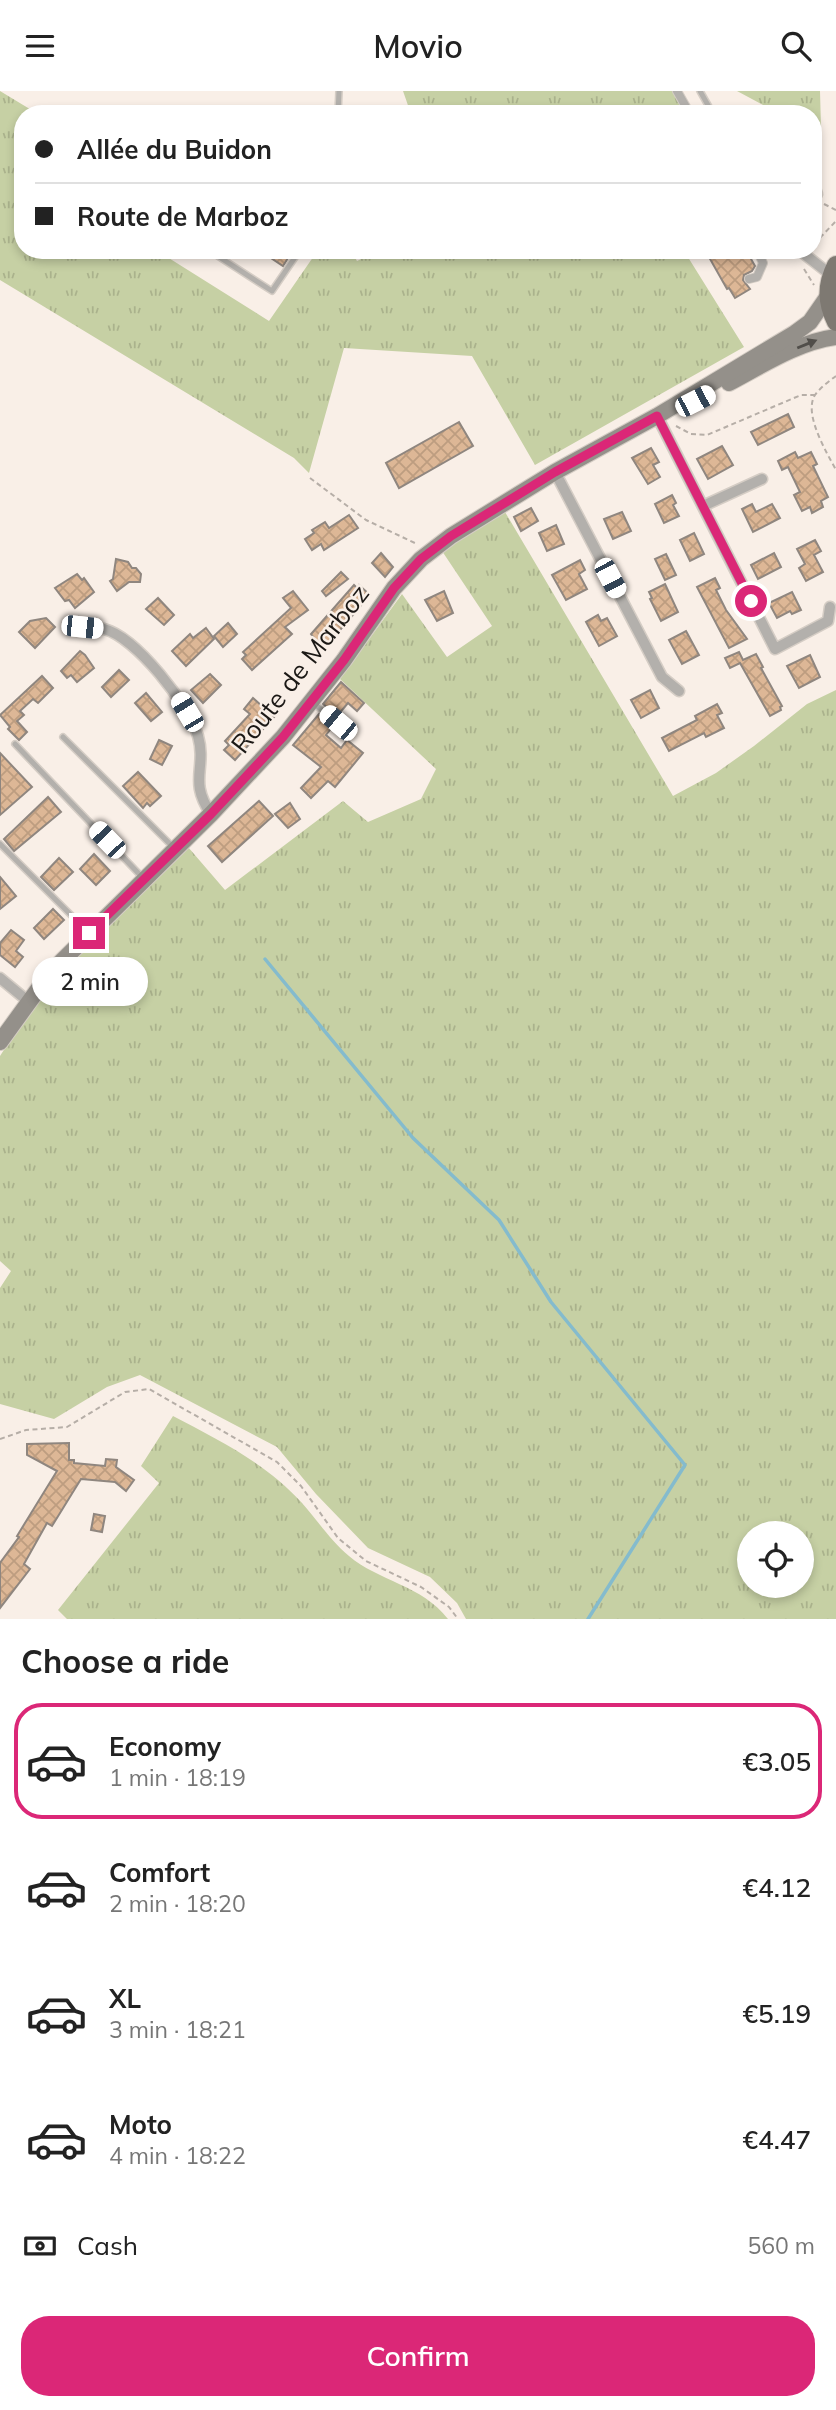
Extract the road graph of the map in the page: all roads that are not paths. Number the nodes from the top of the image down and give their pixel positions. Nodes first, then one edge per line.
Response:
1 (222, 259) edge
2 (294, 259) edge
3 (761, 259) edge
4 (811, 259) edge
5 (834, 270) edge
6 (749, 279) dead end
7 (822, 294) junction
8 (836, 322) edge
9 (836, 337) edge
10 (659, 420) junction
11 (555, 472) junction
12 (762, 478) dead end
13 (703, 506) junction
14 (830, 607) dead end
15 (82, 627) dead end
16 (679, 691) dead end
17 (312, 702) junction
18 (338, 723) dead end
19 (64, 737) dead end
20 (15, 744) dead end
21 (211, 814) junction
22 (0, 844) edge
23 (175, 849) junction
24 (144, 879) junction
25 (89, 933) junction
26 (0, 978) edge
27 (29, 1002) junction
28 (0, 1042) edge

1 - 2 lane
3 - 6 street
4 - 5 street
5 - 7 main road
7 - 8 main road
7 - 10 main road, Route de Marboz
10 -> 9 main road, Route de Marboz
10 - 11 main road, Route de Marboz
10 - 13 street
11 - 16 street
11 - 17 main road, Route de Marboz
12 - 13 street
13 - 14 street
15 - 21 street
17 - 18 lane
17 - 21 main road, Route de Marboz
19 - 23 lane
20 - 24 lane
21 - 23 main road, Route de Marboz
22 - 25 lane
23 - 24 main road, Route de Marboz
24 - 25 main road, Route de Marboz
25 - 27 main road, Route de Marboz
26 - 27 street
27 - 28 main road, Route de Marboz

